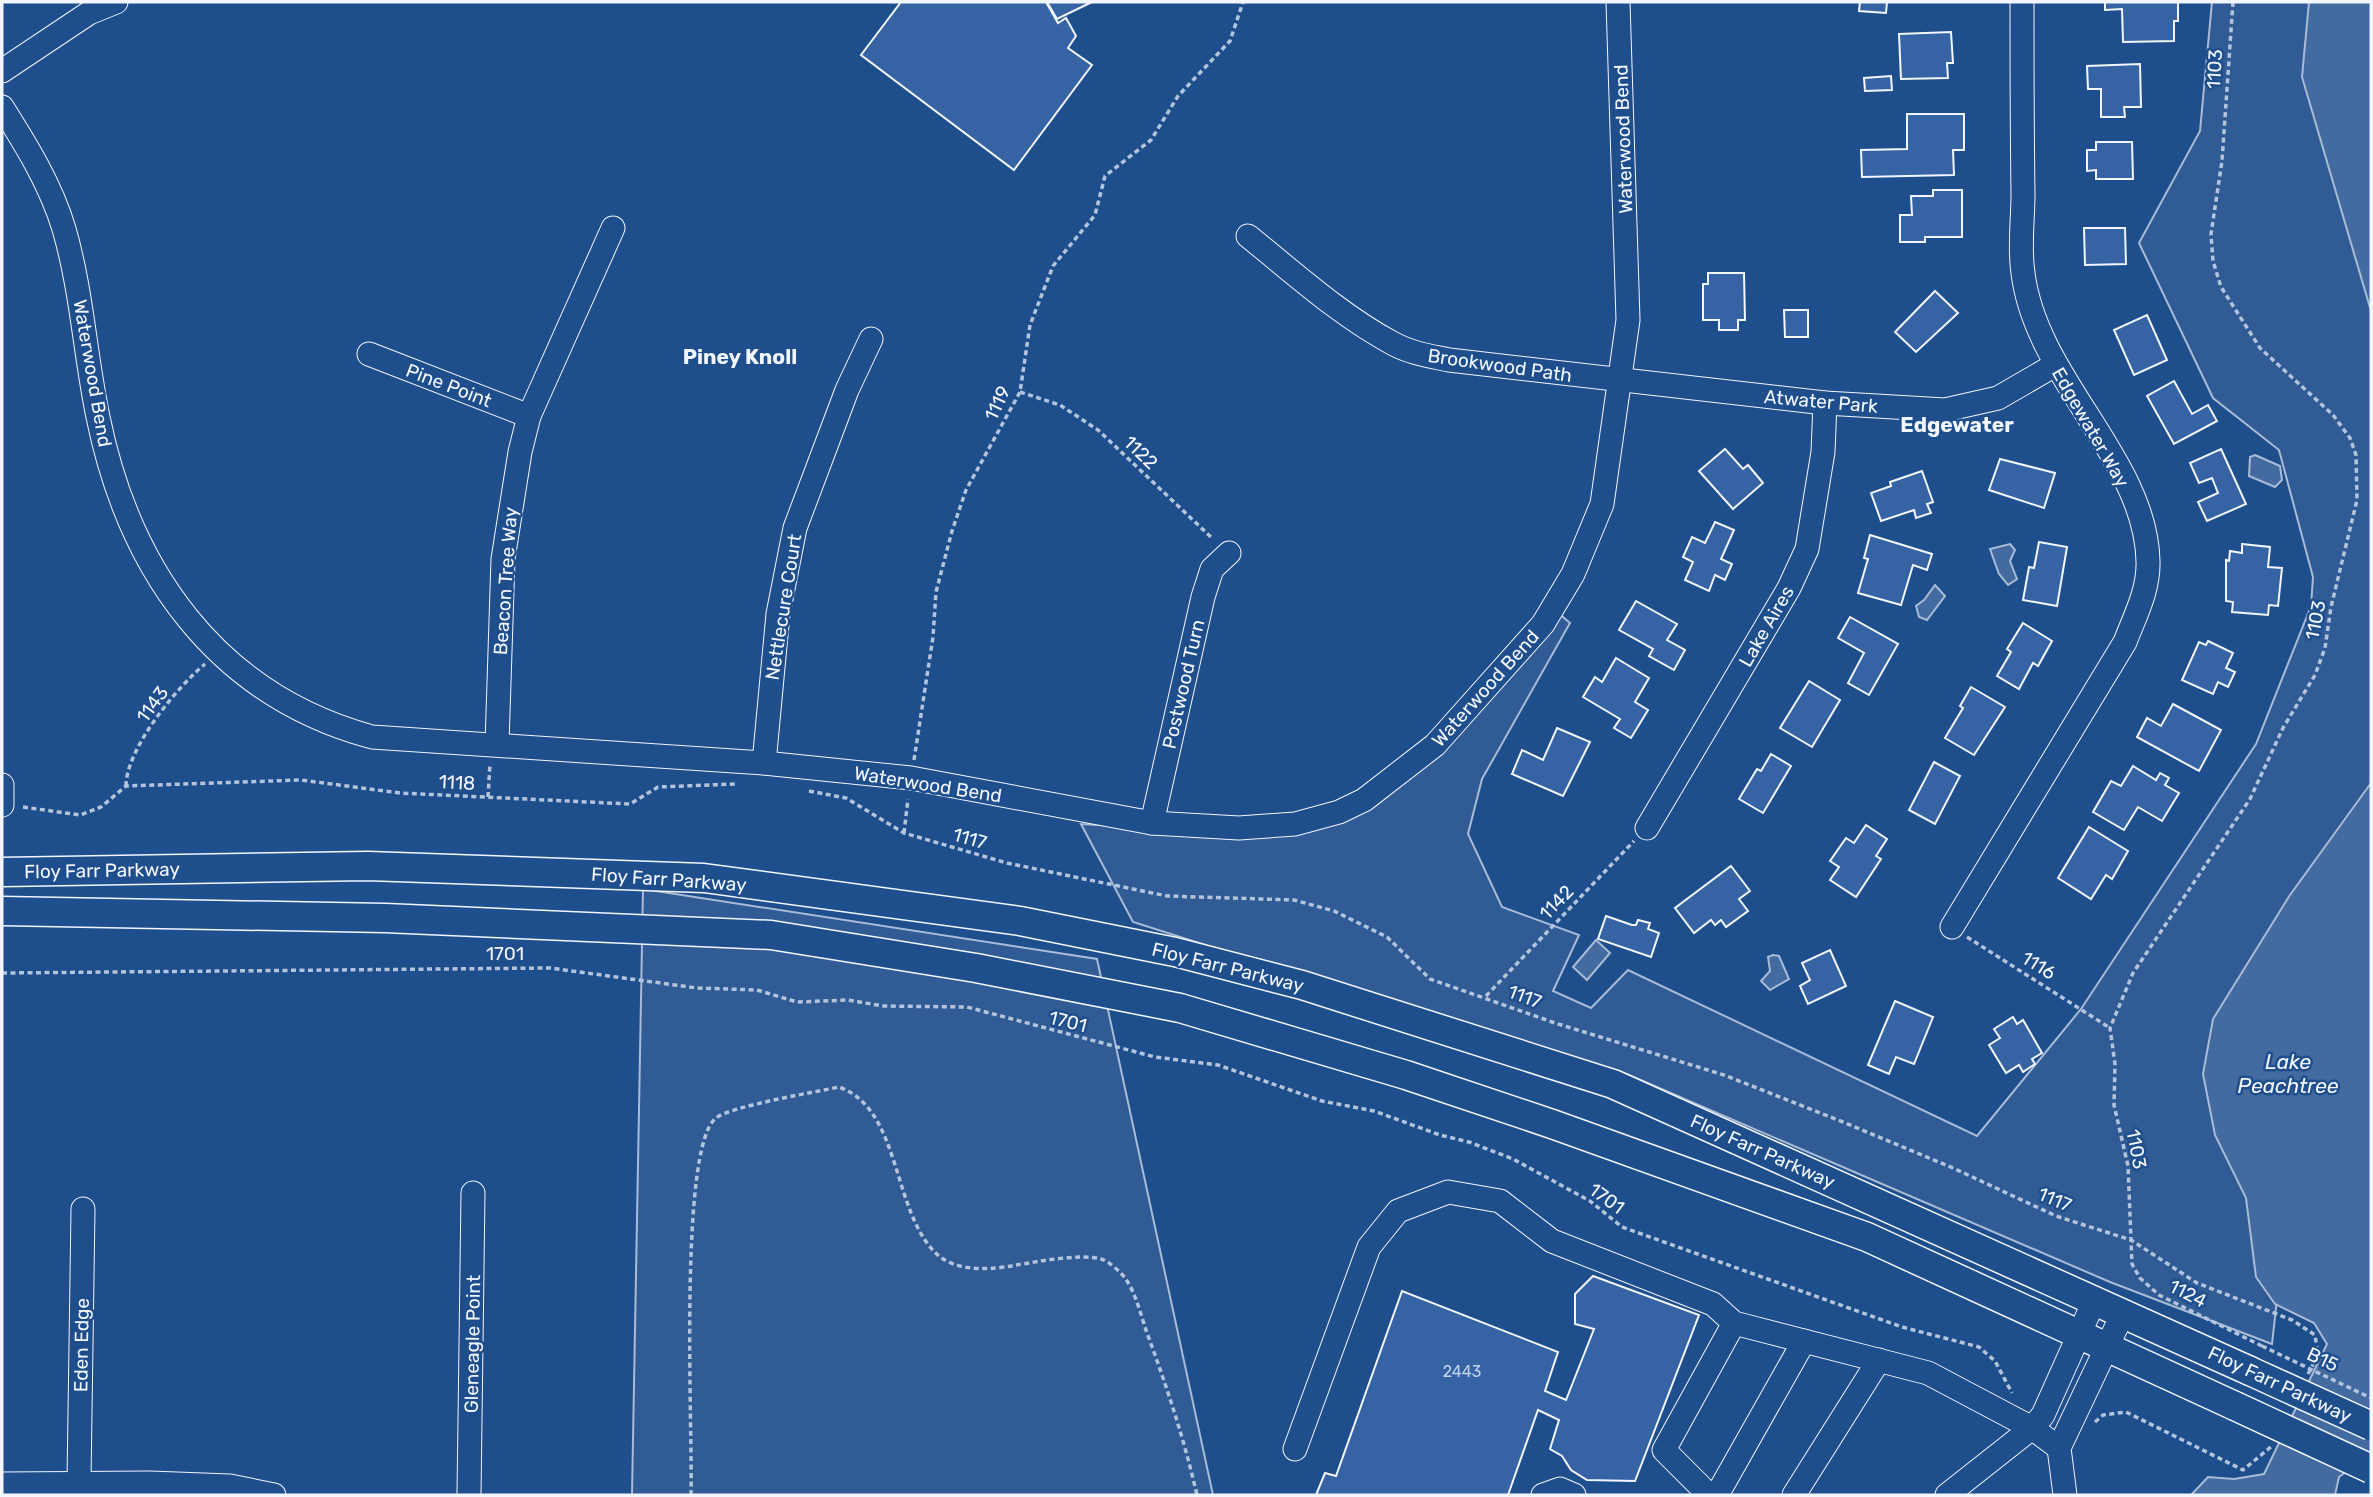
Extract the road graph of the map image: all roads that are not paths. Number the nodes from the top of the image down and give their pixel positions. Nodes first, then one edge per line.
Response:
1 (116, 2) edge
2 (1618, 2) edge
3 (2022, 3) edge
4 (2, 71) edge
5 (2, 107) edge
6 (612, 228) dead end
7 (1248, 236) dead end
8 (871, 340) dead end
9 (369, 354) dead end
10 (2054, 365) junction
11 (1620, 381) junction
12 (1825, 403) junction
13 (528, 416) junction
14 (1229, 553) road end
15 (494, 744) junction
16 (764, 764) junction
17 (1152, 823) junction
18 (1647, 828) road end
19 (2, 872) edge
20 (2, 911) edge
21 (1952, 927) road end
22 (473, 1193) dead end
23 (83, 1209) dead end
24 (2095, 1299) junction
25 (2123, 1312) junction
26 (1734, 1324) junction
27 (2078, 1335) junction
28 (1804, 1341) junction
29 (2108, 1349) junction
30 (1879, 1360) junction
31 (2038, 1421) junction
32 (2371, 1426) edge
33 (2059, 1448) junction
34 (1295, 1449) dead end
35 (2371, 1469) edge
36 (79, 1481) junction
37 (2, 1484) edge
38 (274, 1495) edge
39 (469, 1495) edge
40 (1544, 1495) edge
41 (1574, 1495) edge
42 (1709, 1495) edge
43 (1717, 1495) edge
44 (1794, 1495) edge
45 (1947, 1495) edge
46 (2065, 1495) edge

1 - 4 street
2 - 11 street, Waterwood Bend
3 - 10 street, Edgewater Way
5 - 15 street, Waterwood Bend
6 - 13 street, Beacon Tree Way
7 - 11 street, Brookwood Path
8 - 16 street, Nettlecure Court
9 - 13 street, Pine Point
10 - 12 street, Atwater Park
10 - 21 street, Edgewater Way
11 - 12 street, Atwater Park
11 - 17 street, Waterwood Bend
12 - 18 street, Lake Aires
13 - 15 street, Beacon Tree Way
14 - 17 street, Postwood Turn
15 - 16 street, Waterwood Bend
16 - 17 street, Waterwood Bend
19 - 24 main road, Floy Farr Parkway
20 - 27 main road, Floy Farr Parkway
22 - 39 street, Gleneagle Point
23 - 36 street, Eden Edge
24 - 25 main road, Floy Farr Parkway
24 - 27 street
25 - 29 street
25 - 32 main road, Floy Farr Parkway, bridge
26 - 28 street
26 - 34 street
26 - 42 street
27 - 29 main road, Floy Farr Parkway
27 - 31 street
28 - 30 street
28 - 43 street
29 - 33 street
29 - 35 main road, Floy Farr Parkway, bridge
30 - 31 street
30 - 44 street
31 - 33 street
31 - 45 street
33 - 46 street
36 - 37 street
36 - 38 street
40 - 41 street

